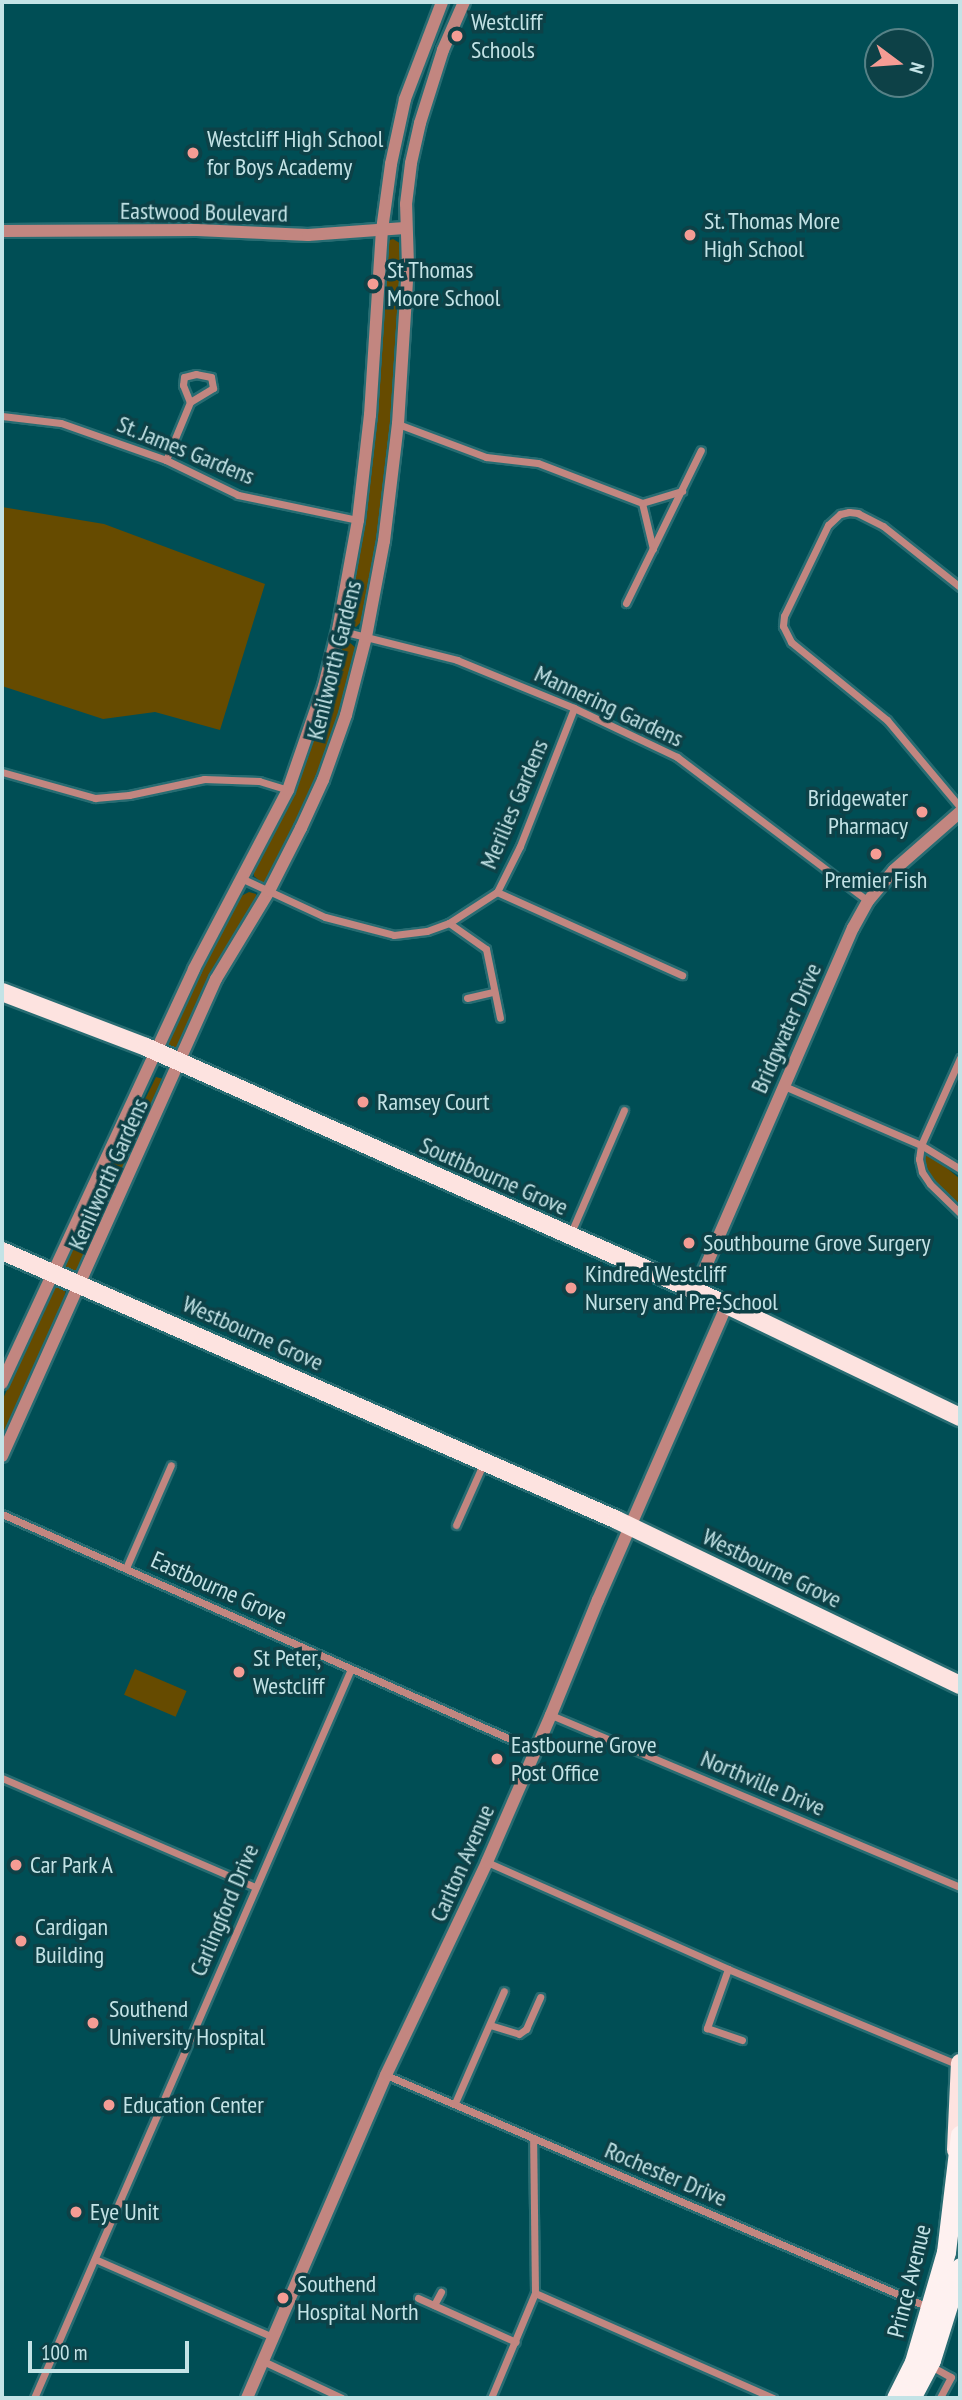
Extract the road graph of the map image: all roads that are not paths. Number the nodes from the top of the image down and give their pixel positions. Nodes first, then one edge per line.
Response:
1 (442, 2) edge
2 (464, 2) edge
3 (405, 228) junction
4 (382, 230) junction
5 (2, 231) edge
6 (190, 402) junction
7 (2, 416) edge
8 (398, 424) junction
9 (701, 450) dead end
10 (166, 460) junction
11 (681, 491) junction
12 (642, 503) junction
13 (358, 520) junction
14 (653, 548) junction
15 (960, 587) edge
16 (626, 603) dead end
17 (338, 630) junction
18 (366, 637) junction
19 (574, 708) junction
20 (2, 772) edge
21 (288, 790) junction
22 (960, 810) edge
23 (243, 878) junction
24 (269, 891) junction
25 (497, 892) junction
26 (868, 901) junction
27 (449, 923) junction
28 (682, 975) dead end
29 (2, 992) edge
30 (494, 992) junction
31 (467, 998) dead end
32 (500, 1018) dead end
33 (157, 1053) junction
34 (960, 1058) edge
35 (178, 1062) junction
36 (784, 1086) junction
37 (624, 1110) dead end
38 (113, 1144) junction
39 (921, 1145) junction
40 (960, 1169) edge
41 (115, 1208) junction
42 (960, 1213) edge
43 (570, 1237) junction
44 (2, 1251) edge
45 (56, 1274) junction
46 (80, 1283) junction
47 (695, 1291) junction
48 (727, 1305) junction
49 (2, 1384) edge
50 (960, 1417) edge
51 (2, 1456) edge
52 (484, 1462) junction
53 (172, 1465) dead end
54 (2, 1514) edge
55 (456, 1525) dead end
56 (630, 1527) junction
57 (126, 1567) junction
58 (351, 1669) junction
59 (960, 1685) edge
60 (551, 1715) junction
61 (535, 1750) junction
62 (2, 1778) edge
63 (487, 1862) junction
64 (255, 1887) junction
65 (960, 1887) edge
66 (728, 1969) junction
67 (504, 1991) dead end
68 (540, 1997) dead end
69 (491, 2025) junction
70 (742, 2040) dead end
71 (960, 2064) edge
72 (386, 2075) junction
73 (455, 2103) junction
74 (960, 2135) edge
75 (533, 2138) junction
76 (956, 2171) junction
77 (94, 2259) junction
78 (960, 2267) edge
79 (440, 2291) dead end
80 (536, 2293) junction
81 (418, 2298) dead end
82 (434, 2305) junction
83 (945, 2308) junction
84 (273, 2337) junction
85 (516, 2342) junction
86 (263, 2361) junction
87 (929, 2364) junction
88 (34, 2398) edge
89 (247, 2398) edge
90 (342, 2398) edge
91 (491, 2398) edge
92 (773, 2398) edge
93 (896, 2398) edge
94 (911, 2398) edge
95 (940, 2398) edge

1 - 4 street, Kenilworth Gardens
2 - 3 street, Kenilworth Gardens
3 - 4 street, Eastwood Boulevard
3 - 8 street, Kenilworth Gardens
4 - 5 street, Eastwood Boulevard
4 - 13 street, Kenilworth Gardens
6 - 6 street
6 - 10 street
7 - 10 street, St. James Gardens
8 - 12 street
8 - 18 street, Kenilworth Gardens
9 - 11 street
10 - 13 street, St. James Gardens
11 - 12 street
11 - 14 street
12 - 14 street
13 - 17 street, Kenilworth Gardens
14 - 16 street
15 - 22 street
17 - 18 street, Mannering Gardens
17 - 21 street, Kenilworth Gardens
18 - 19 street, Mannering Gardens
18 - 24 street, Kenilworth Gardens
19 - 25 street, Merilies Gardens
19 - 26 street, Mannering Gardens
20 - 21 street
21 - 23 street, Kenilworth Gardens
22 - 26 street, Bridgwater Drive
23 - 24 street, Merilies Gardens
23 - 33 street, Kenilworth Gardens
24 - 27 street, Merilies Gardens
24 - 35 street, Kenilworth Gardens
25 - 27 street, Merilies Gardens
25 - 28 street
26 - 36 street, Bridgwater Drive
27 - 30 street
29 - 33 main road, Southbourne Grove
30 - 31 street
30 - 32 street
33 - 35 main road, Southbourne Grove
33 - 38 street, Kenilworth Gardens
34 - 39 street
35 - 38 street
35 - 41 street, Kenilworth Gardens
35 - 43 main road, Southbourne Grove
36 - 39 street
36 - 47 street, Bridgwater Drive
37 - 43 street
38 - 45 street, Kenilworth Gardens
39 - 40 street
39 - 42 street
41 - 45 street
41 - 46 street, Kenilworth Gardens
43 - 47 main road, Southbourne Grove
44 - 45 main road, Westbourne Grove
45 - 46 main road, Westbourne Grove
45 - 49 street, Kenilworth Gardens
46 - 51 street, Kenilworth Gardens
46 - 52 main road, Westbourne Grove
47 - 48 main road, Southbourne Grove
48 - 50 main road, Southbourne Grove
48 - 56 street, Carlton Avenue
52 - 55 street
52 - 56 main road, Westbourne Grove
53 - 57 street
54 - 57 street, Eastbourne Grove
56 - 59 main road, Westbourne Grove
56 - 60 street, Carlton Avenue
57 - 58 street, Eastbourne Grove
58 - 61 street, Eastbourne Grove
58 - 64 street, Carlingford Drive
60 - 61 street, Carlton Avenue
60 - 65 street, Northville Drive
61 - 63 street, Carlton Avenue
62 - 64 street
63 - 66 street
63 - 72 street, Carlton Avenue
64 - 77 street, Carlingford Drive
66 - 70 street
66 - 71 street
67 - 69 street
68 - 69 street
69 - 73 street
71 - 76 main road, Prince Avenue
72 - 73 street, Rochester Drive
72 - 84 street, Carlton Avenue
73 - 75 street, Rochester Drive
74 - 76 highway, Prince Avenue
75 - 80 street
75 - 83 street, Rochester Drive
76 - 83 highway, Prince Avenue
77 - 84 street
77 - 88 street, Carlingford Drive
78 - 83 highway, Prince Avenue
79 - 82 street
80 - 85 street
80 - 92 street
81 - 82 street
82 - 85 street
83 - 87 highway, Prince Avenue
83 - 93 highway, Prince Avenue
84 - 86 street, Carlton Avenue
85 - 91 street
86 - 89 street, Carlton Avenue
86 - 90 street
87 - 94 highway, Prince Avenue
87 - 95 street, Prince Avenue

